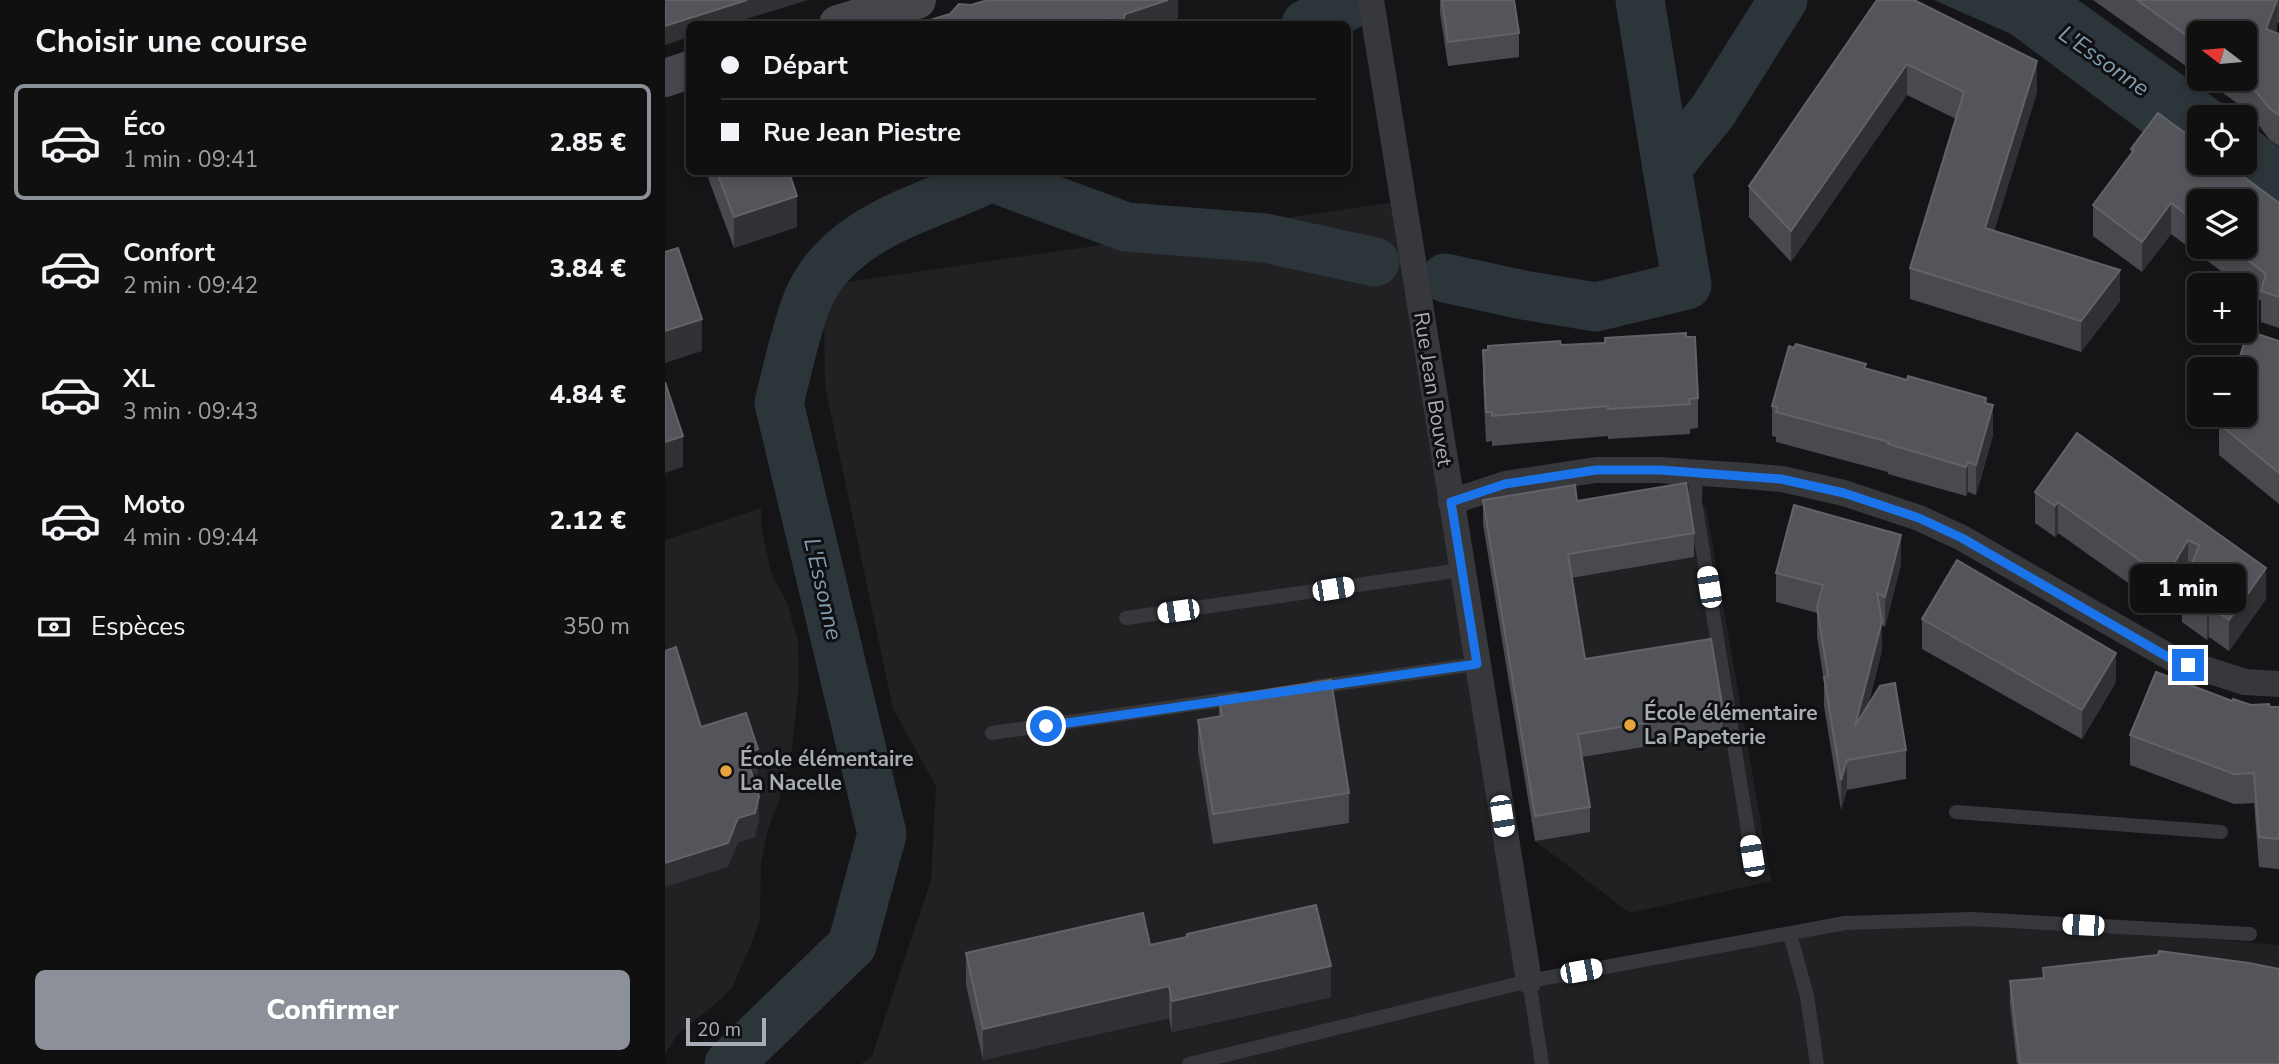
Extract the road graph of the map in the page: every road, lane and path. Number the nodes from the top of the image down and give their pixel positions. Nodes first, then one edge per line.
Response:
1 (917, 0) edge
2 (1371, 0) edge
3 (2252, 0) edge
4 (2279, 10) edge
5 (848, 21) edge
6 (686, 71) edge
7 (665, 78) edge
8 (1696, 472) junction
9 (1451, 502) junction
10 (1462, 570) junction
11 (1126, 618) dead end
12 (1477, 664) junction
13 (2279, 684) edge
14 (1297, 690) edge
15 (1255, 695) edge
16 (992, 733) dead end
17 (1956, 812) dead end
18 (2221, 832) dead end
19 (1752, 856) dead end
20 (1790, 934) junction
21 (2250, 934) dead end
22 (1529, 981) junction
23 (1189, 1064) edge
24 (1542, 1064) edge
25 (1817, 1064) edge

1 - 5 street
2 - 9 street, Rue Jean Bouvet
3 - 4 street
6 - 7 street
8 - 9 street
8 - 13 street
8 - 19 lane
9 - 10 street, Rue Jean Bouvet
10 - 11 lane
10 - 12 street, Rue Jean Bouvet
12 - 14 lane
12 - 22 street, Rue Jean Bouvet
15 - 16 lane
17 - 18 lane
20 - 21 lane
20 - 22 lane
20 - 25 lane
22 - 23 lane
22 - 24 lane

